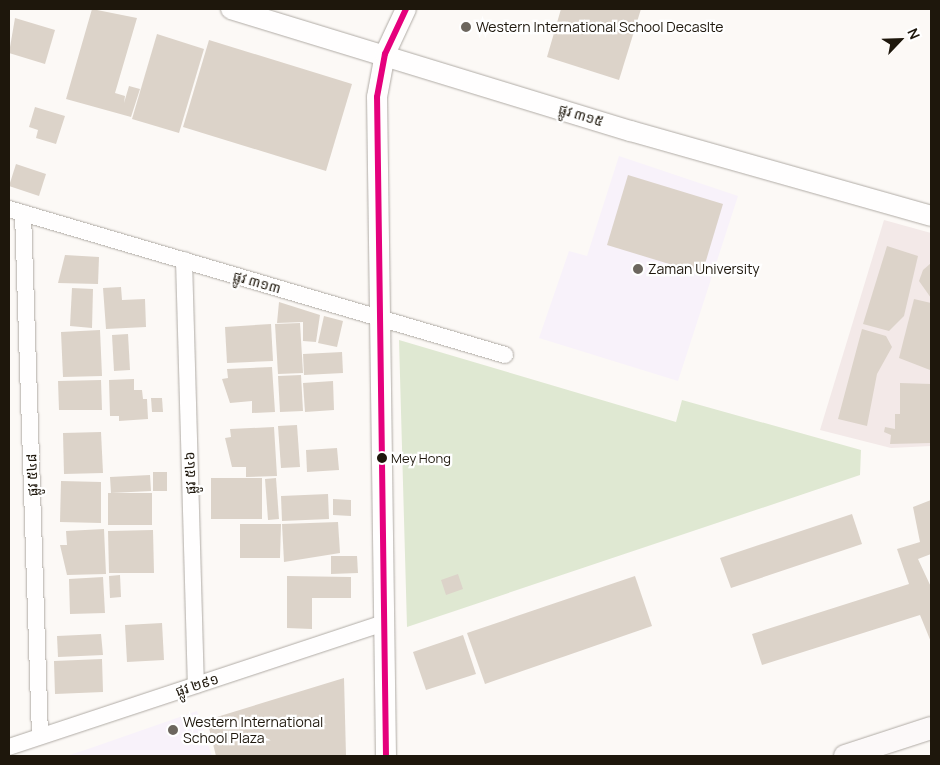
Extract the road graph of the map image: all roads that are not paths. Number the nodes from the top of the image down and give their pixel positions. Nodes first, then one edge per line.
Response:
1 (231, 9) edge
2 (406, 9) edge
3 (385, 54) junction
4 (16, 211) edge
5 (931, 216) edge
6 (184, 260) junction
7 (379, 318) junction
8 (505, 355) dead end
9 (385, 623) junction
10 (196, 685) junction
11 (931, 728) edge
12 (40, 736) junction
13 (9, 746) edge
14 (386, 756) edge
15 (845, 756) edge

1 - 3 street, ផ្លូវ ៣១៥
2 - 3 street
3 - 5 street, ផ្លូវ ៣១៥
3 - 7 street
4 - 6 street, ផ្លូវ ៣១៣
4 - 12 street, ផ្លូវ ៥៤៨
6 - 7 street, ផ្លូវ ៣១៣
6 - 10 street, ផ្លូវ ៥៤៦
7 - 8 street, ផ្លូវ ៣១៣
7 - 9 street
9 - 10 street, ផ្លូវ ២៩១
9 - 14 street
10 - 12 street, ផ្លូវ ២៩១
11 - 15 main road
12 - 13 street, ផ្លូវ ២៩១

